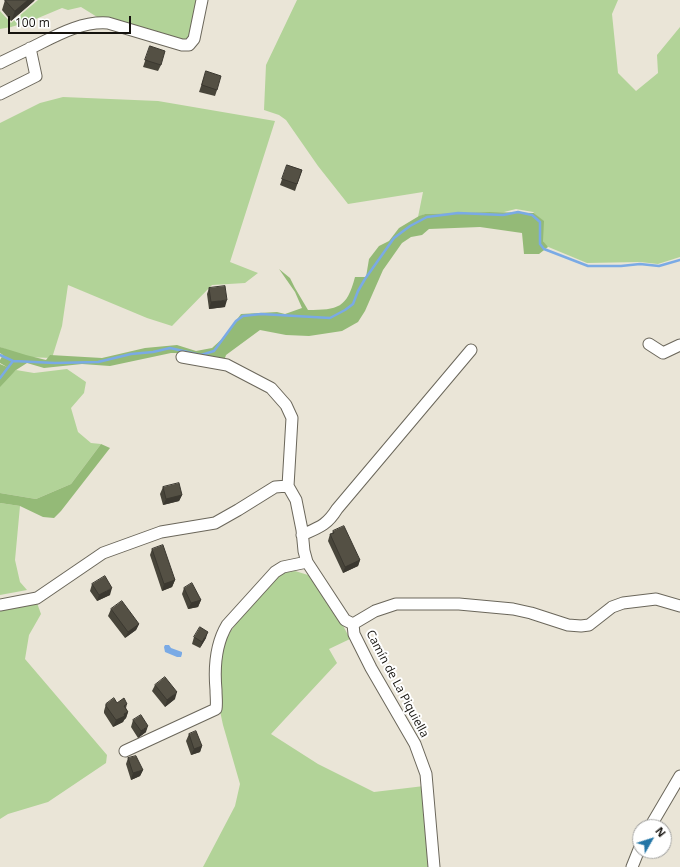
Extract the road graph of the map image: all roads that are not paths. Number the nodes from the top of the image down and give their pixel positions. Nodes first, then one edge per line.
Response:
1 (202, 0) edge
2 (30, 48) junction
3 (0, 63) edge
4 (0, 94) edge
5 (649, 344) dead end
6 (680, 345) edge
7 (471, 350) dead end
8 (182, 357) dead end
9 (288, 486) junction
10 (302, 535) junction
11 (307, 562) junction
12 (0, 605) edge
13 (680, 606) edge
14 (353, 624) junction
15 (125, 751) dead end
16 (680, 776) edge
17 (655, 819) edge
18 (434, 867) edge

1 - 2 street
2 - 3 street
2 - 4 street
5 - 6 street
7 - 10 street
8 - 9 street, Camín de La Piquiella
9 - 10 street, Camín de La Piquiella
9 - 12 street
10 - 11 street, Camín de La Piquiella
11 - 14 street, Camín de La Piquiella
11 - 15 street
13 - 14 street
14 - 18 street, Camín de La Piquiella
16 - 17 street

